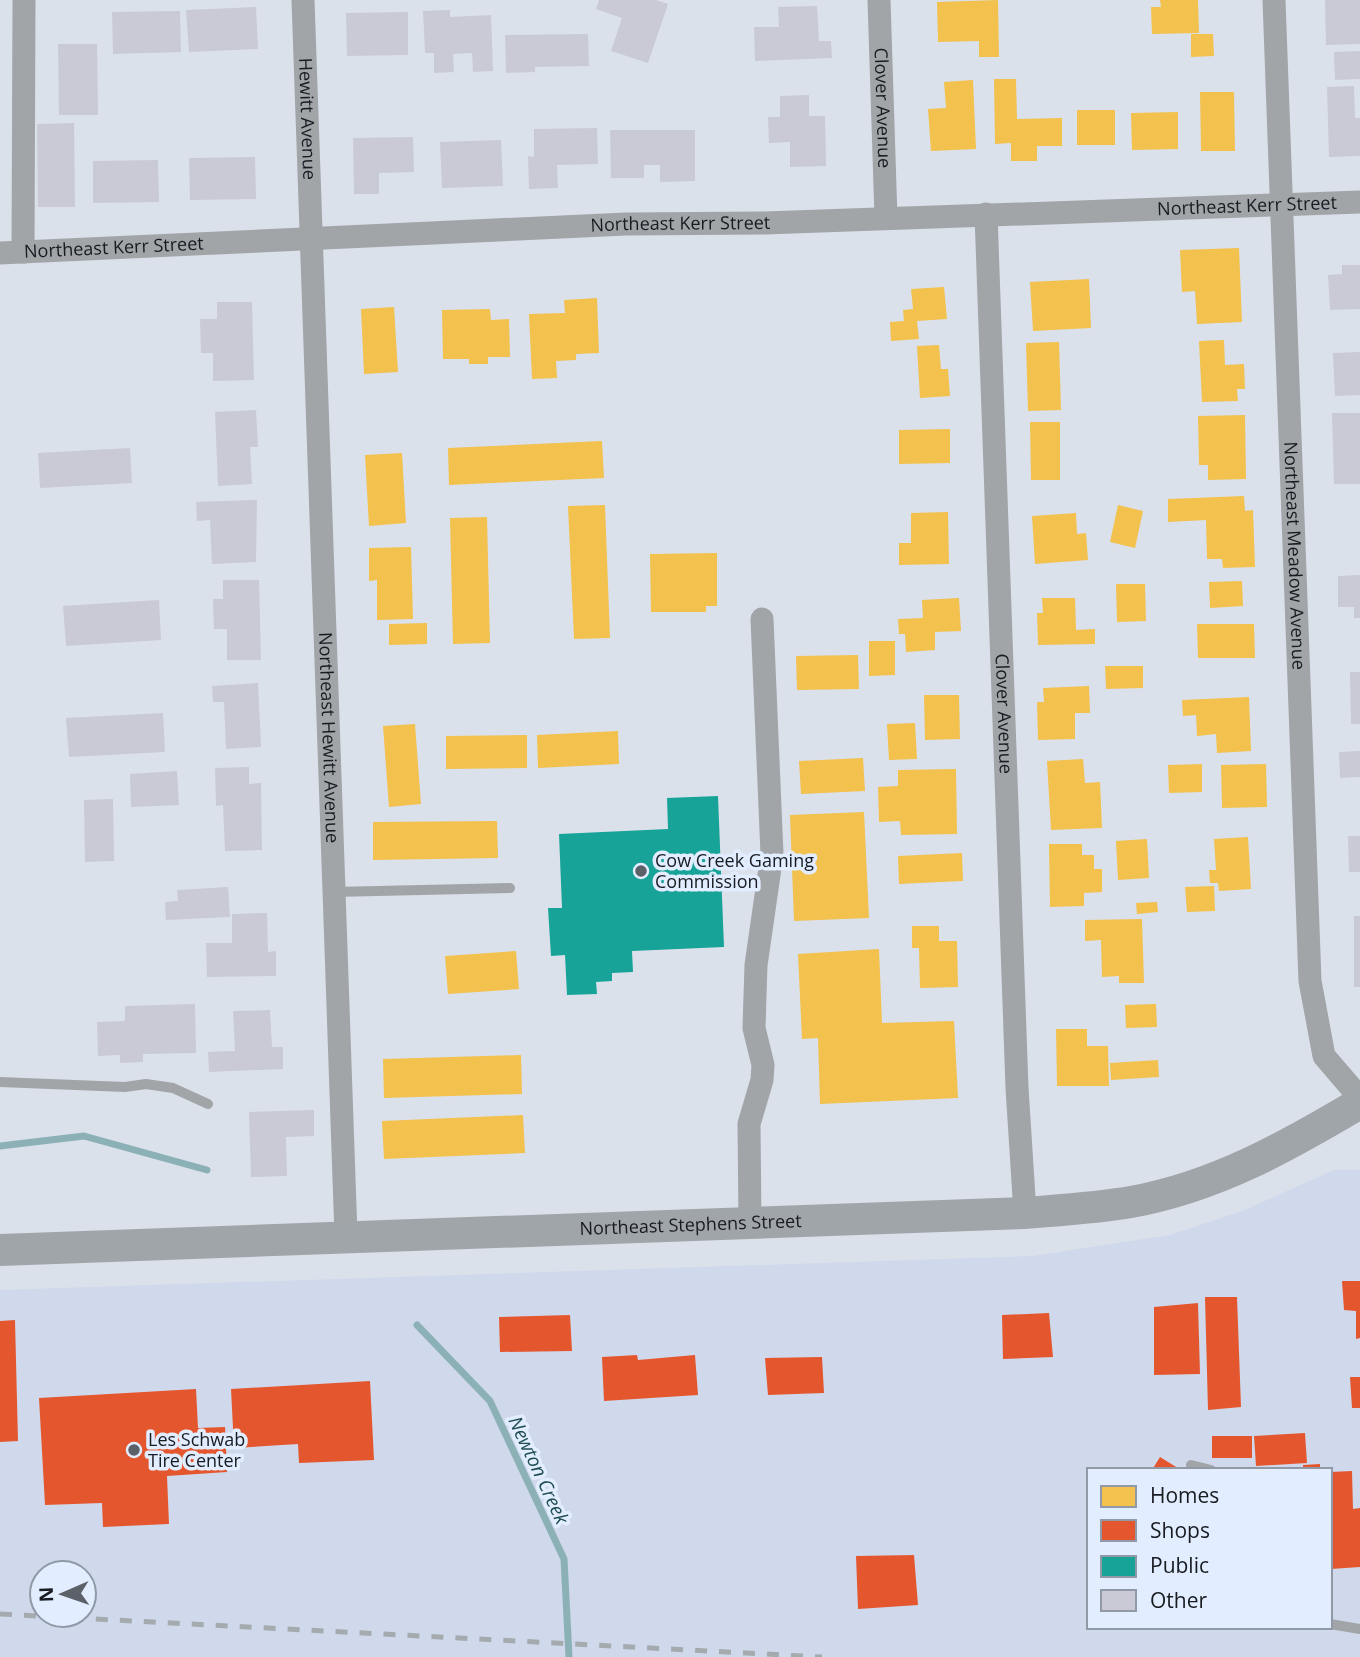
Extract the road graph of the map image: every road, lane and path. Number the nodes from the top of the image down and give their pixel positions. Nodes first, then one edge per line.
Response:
1 (24, 0) edge
2 (303, 0) edge
3 (879, 0) edge
4 (1274, 0) edge
5 (1360, 202) edge
6 (1281, 205) junction
7 (986, 214) junction
8 (886, 218) junction
9 (309, 240) junction
10 (23, 252) junction
11 (0, 253) edge
12 (762, 620) dead end
13 (510, 888) dead end
14 (333, 892) junction
15 (0, 1082) edge
16 (1360, 1100) edge
17 (208, 1104) dead end
18 (1025, 1213) junction
19 (750, 1223) junction
20 (346, 1236) junction
21 (0, 1250) edge
22 (1191, 1465) dead end
23 (1203, 1468) edge
24 (1332, 1624) edge
25 (1360, 1629) edge

1 - 10 street
2 - 9 street, Hewitt Avenue
3 - 8 street, Clover Avenue
4 - 6 street, Northeast Meadow Avenue
5 - 6 street, Northeast Kerr Street
6 - 7 street, Northeast Kerr Street
6 - 16 street, Northeast Meadow Avenue
7 - 8 street, Northeast Kerr Street
7 - 18 street, Clover Avenue
8 - 9 street, Northeast Kerr Street
9 - 10 street, Northeast Kerr Street
9 - 14 street, Northeast Hewitt Avenue
10 - 11 street, Northeast Kerr Street
12 - 19 street
13 - 14 lane
14 - 20 street, Northeast Hewitt Avenue
15 - 17 lane
16 - 18 main road, Northeast Stephens Street
18 - 19 main road, Northeast Stephens Street
19 - 20 main road, Northeast Stephens Street
20 - 21 main road, Northeast Stephens Street
22 - 23 lane
24 - 25 lane

